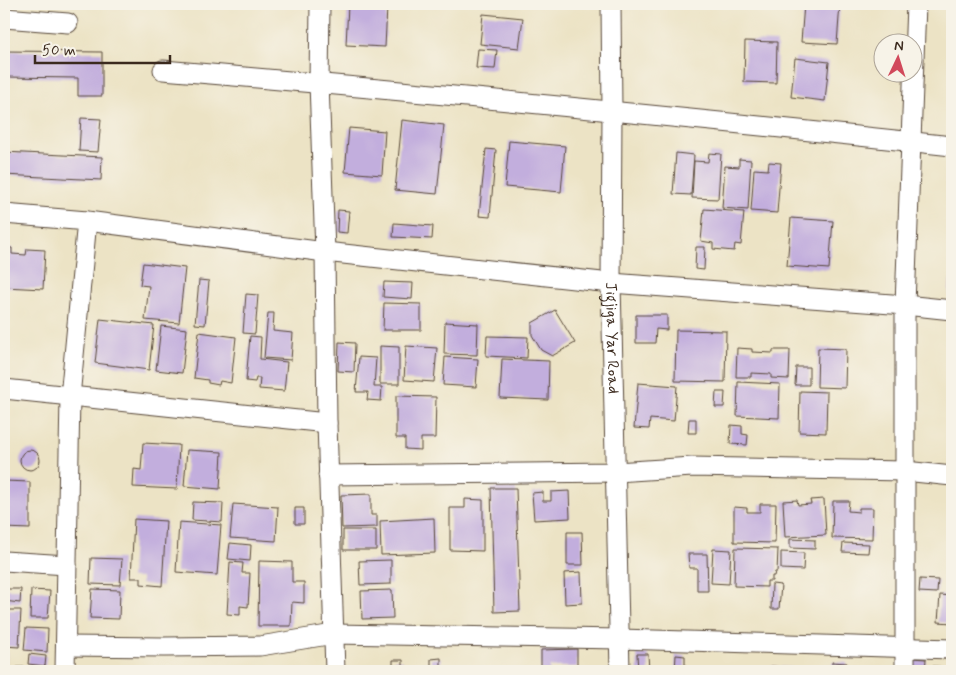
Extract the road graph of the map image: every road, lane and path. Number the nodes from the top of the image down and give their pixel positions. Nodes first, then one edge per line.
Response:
1 (320, 4) edge
2 (611, 4) edge
3 (916, 4) edge
4 (4, 18) edge
5 (68, 23) dead end
6 (163, 70) dead end
7 (318, 83) junction
8 (612, 111) junction
9 (911, 142) junction
10 (952, 146) edge
11 (4, 214) edge
12 (87, 221) junction
13 (325, 252) junction
14 (611, 283) junction
15 (905, 305) junction
16 (952, 310) edge
17 (4, 389) edge
18 (70, 397) junction
19 (327, 423) junction
20 (906, 471) junction
21 (616, 472) junction
22 (328, 475) junction
23 (952, 476) edge
24 (4, 562) edge
25 (67, 565) junction
26 (334, 634) junction
27 (620, 639) junction
28 (66, 646) junction
29 (905, 647) junction
30 (952, 649) edge
31 (65, 671) edge
32 (335, 671) edge
33 (620, 671) edge
34 (905, 671) edge

1 - 7 street
2 - 8 street, Jigjiga Yar Road
3 - 9 street
4 - 5 street
6 - 7 street
7 - 8 street
7 - 13 street
8 - 9 street
8 - 14 street, Jigjiga Yar Road
9 - 10 street
9 - 15 street
11 - 12 street
12 - 13 street
12 - 18 street
13 - 14 street
13 - 19 street
14 - 15 street
14 - 21 street, Jigjiga Yar Road
15 - 16 street
15 - 20 street
17 - 18 street
18 - 19 street
18 - 25 street
19 - 22 street
20 - 21 street
20 - 23 street
20 - 29 street
21 - 22 street
21 - 27 street, Jigjiga Yar Road
22 - 26 street
24 - 25 street
25 - 28 street
26 - 27 street
26 - 28 street
26 - 32 street
27 - 29 street
27 - 33 street, Jigjiga Yar Road
28 - 31 street
29 - 30 street
29 - 34 street

